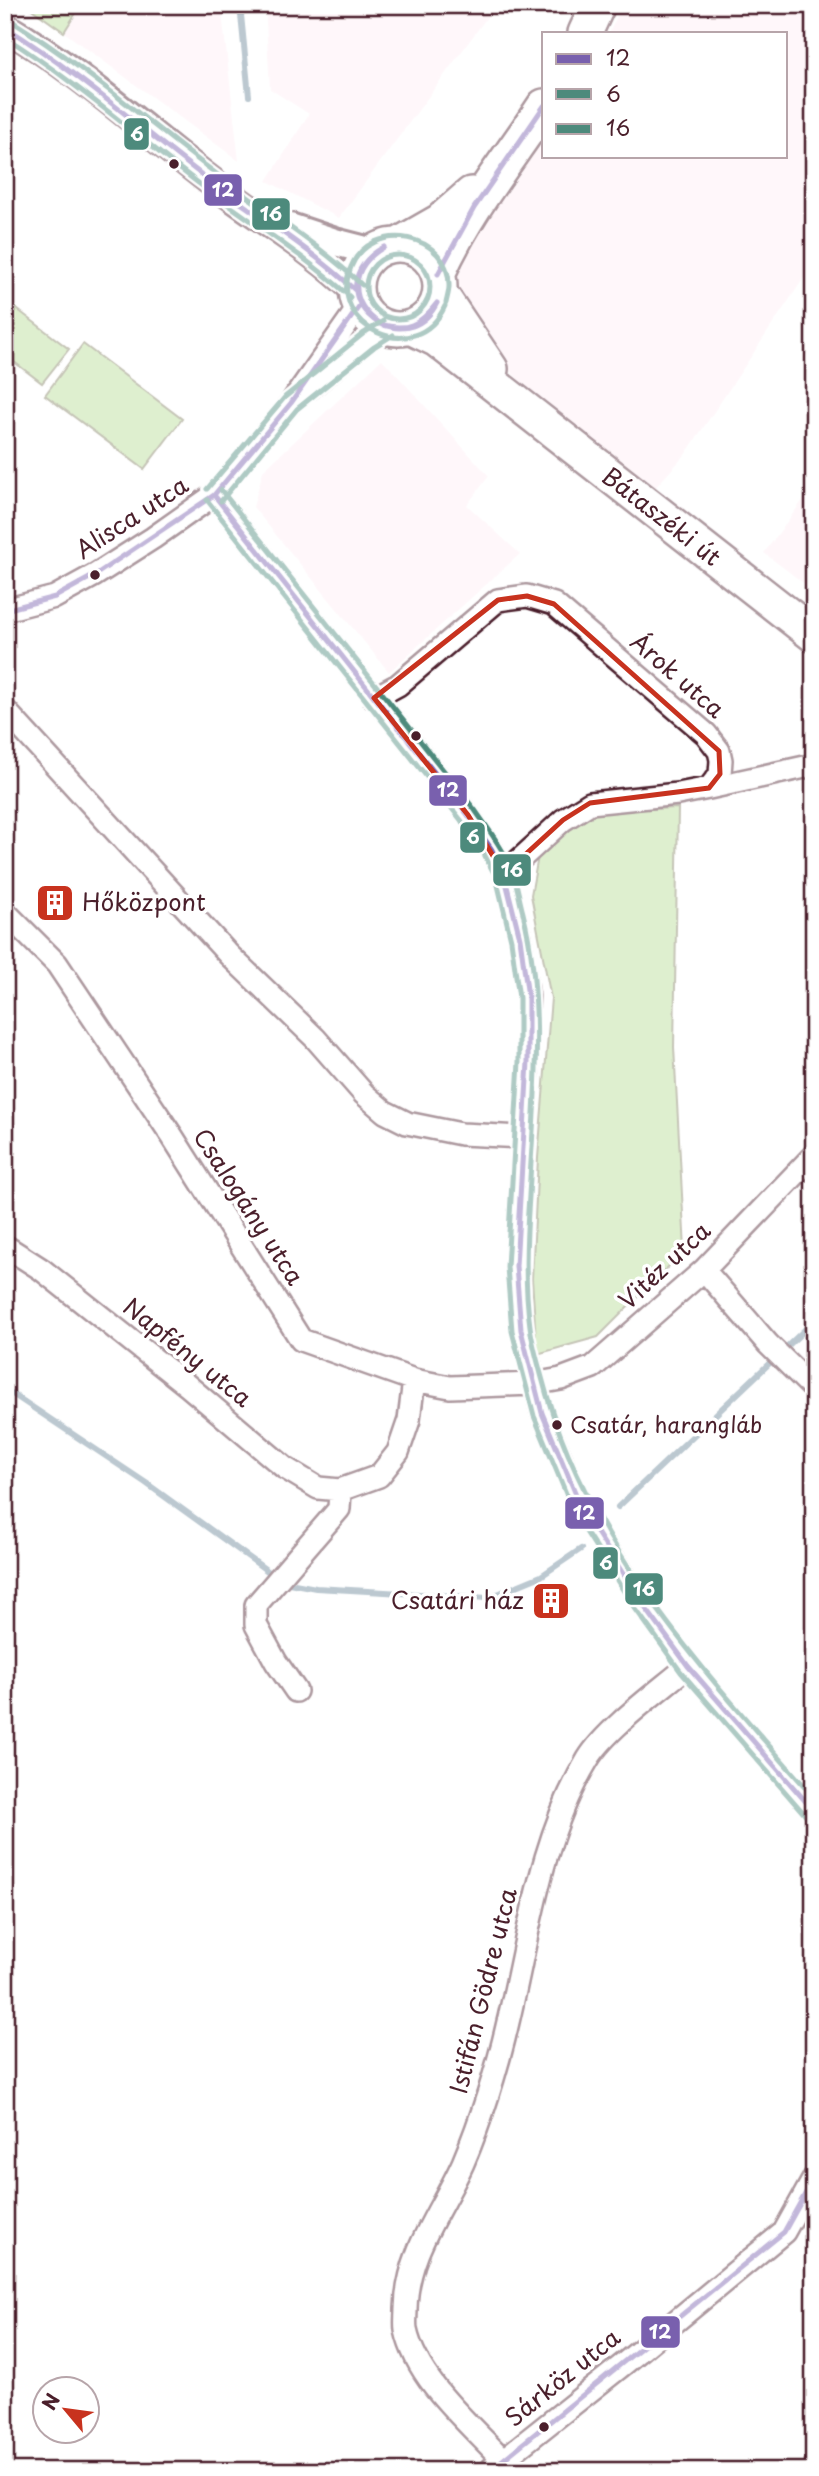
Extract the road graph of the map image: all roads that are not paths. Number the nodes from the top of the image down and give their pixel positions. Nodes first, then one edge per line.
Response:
1 (598, 5) edge
2 (5, 27) edge
3 (584, 32) edge
4 (542, 109) edge
5 (495, 174) junction
6 (250, 209) junction
7 (386, 248) junction
8 (439, 283) junction
9 (358, 298) junction
10 (399, 328) junction
11 (510, 396) junction
12 (290, 403) junction
13 (214, 495) junction
14 (5, 610) edge
15 (814, 635) edge
16 (374, 698) junction
17 (5, 710) edge
18 (814, 765) edge
19 (709, 788) junction
20 (504, 874) junction
21 (5, 912) edge
22 (523, 1137) junction
23 (814, 1155) edge
24 (5, 1246) edge
25 (704, 1270) junction
26 (414, 1380) junction
27 (533, 1384) junction
28 (814, 1389) edge
29 (340, 1490) junction
30 (688, 1666) junction
31 (296, 1690) dead end
32 (814, 1811) edge
33 (814, 2178) edge
34 (496, 2465) edge

1 - 3 main road
2 - 6 street
4 - 5 main road
5 - 7 main road
5 - 8 main road
6 - 7 street
6 - 9 street
7 - 8 main road
7 - 9 main road
8 - 10 main road
8 - 11 main road
9 - 10 main road
9 - 12 street, Alisca utca
10 - 11 main road
10 - 12 street, Alisca utca
11 - 15 main road, Bátaszéki út
12 - 13 street, Alisca utca
13 - 14 street, Alisca utca
13 - 16 street
16 - 19 street, Árok utca
16 - 20 street
17 - 22 street
18 - 19 street
19 - 20 street
20 - 22 street
21 - 26 street, Csalogány utca
22 - 27 street
23 - 25 street, Vitéz utca
24 - 29 street, Napfény utca
25 - 27 street, Vitéz utca
25 - 28 street
26 - 27 street, Csalogány utca
26 - 29 street
27 - 30 street
29 - 31 street
30 - 32 street
30 - 34 street, Istifán Gödre utca
33 - 34 street, Sárköz utca

